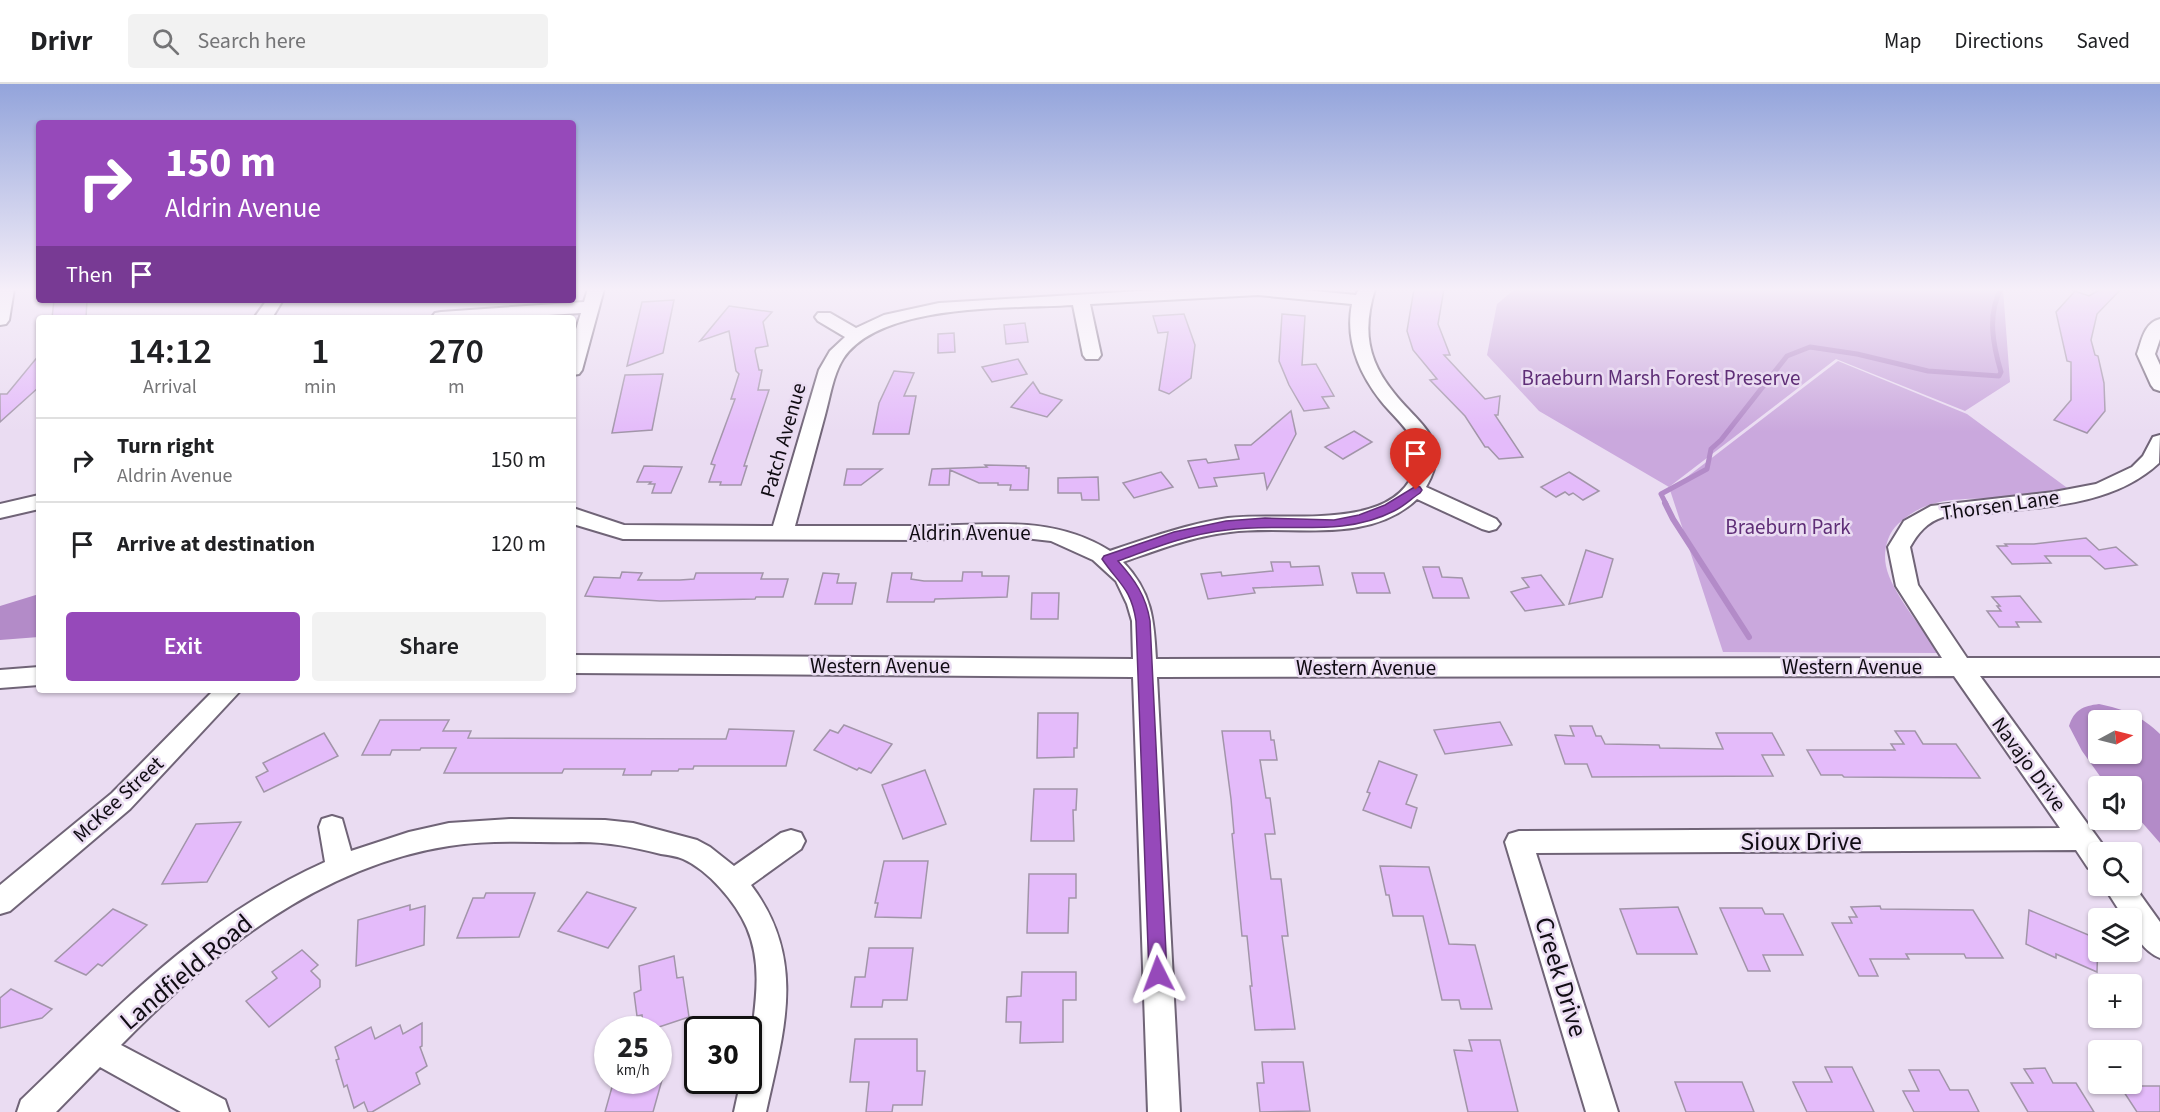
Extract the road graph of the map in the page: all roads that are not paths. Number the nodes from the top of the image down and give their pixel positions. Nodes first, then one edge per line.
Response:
1 (582, 337) edge
2 (855, 337) edge
3 (1088, 337) edge
4 (1358, 337) edge
5 (2152, 337) edge
6 (1092, 354) dead end
7 (576, 358) edge
8 (2160, 385) edge
9 (2160, 441) edge
10 (2139, 471) junction
11 (2160, 480) edge
12 (1416, 490) junction
13 (36, 503) edge
14 (0, 511) edge
15 (576, 517) edge
16 (1489, 524) dead end
17 (782, 533) junction
18 (1109, 559) junction
19 (576, 664) edge
20 (1960, 667) junction
21 (2160, 667) edge
22 (1144, 668) junction
23 (36, 676) edge
24 (0, 679) edge
25 (226, 693) edge
26 (332, 827) dead end
27 (791, 842) dead end
28 (1519, 842) joint
29 (2088, 845) edge
30 (2088, 849) edge
31 (340, 867) junction
32 (735, 884) junction
33 (2124, 896) edge
34 (0, 902) edge
35 (2160, 945) edge
36 (97, 1049) junction
37 (33, 1112) edge
38 (213, 1112) edge
39 (750, 1112) edge
40 (1164, 1112) edge
41 (1602, 1112) edge

1 - 7 street
2 - 17 street, Patch Avenue
3 - 6 street
4 - 12 street
5 - 8 street
9 - 10 street, Thorsen Lane
10 - 11 street
10 - 20 street, Thorsen Lane
12 - 16 street
12 - 18 street
13 - 14 street
15 - 17 street, Aldrin Avenue
17 - 18 street, Aldrin Avenue
18 - 22 street
19 - 22 street, Western Avenue
20 - 21 street, Western Avenue
20 - 22 street, Western Avenue
20 - 29 street, Navajo Drive
22 - 40 street
23 - 24 street
25 - 34 street, McKee Street
26 - 31 street
27 - 32 street
28 - 30 street, Sioux Drive
28 - 41 street, Creek Drive
31 - 32 street, Landfield Road
31 - 36 street, Landfield Road
32 - 39 street
33 - 35 street
36 - 37 street, Landfield Road
36 - 38 street

